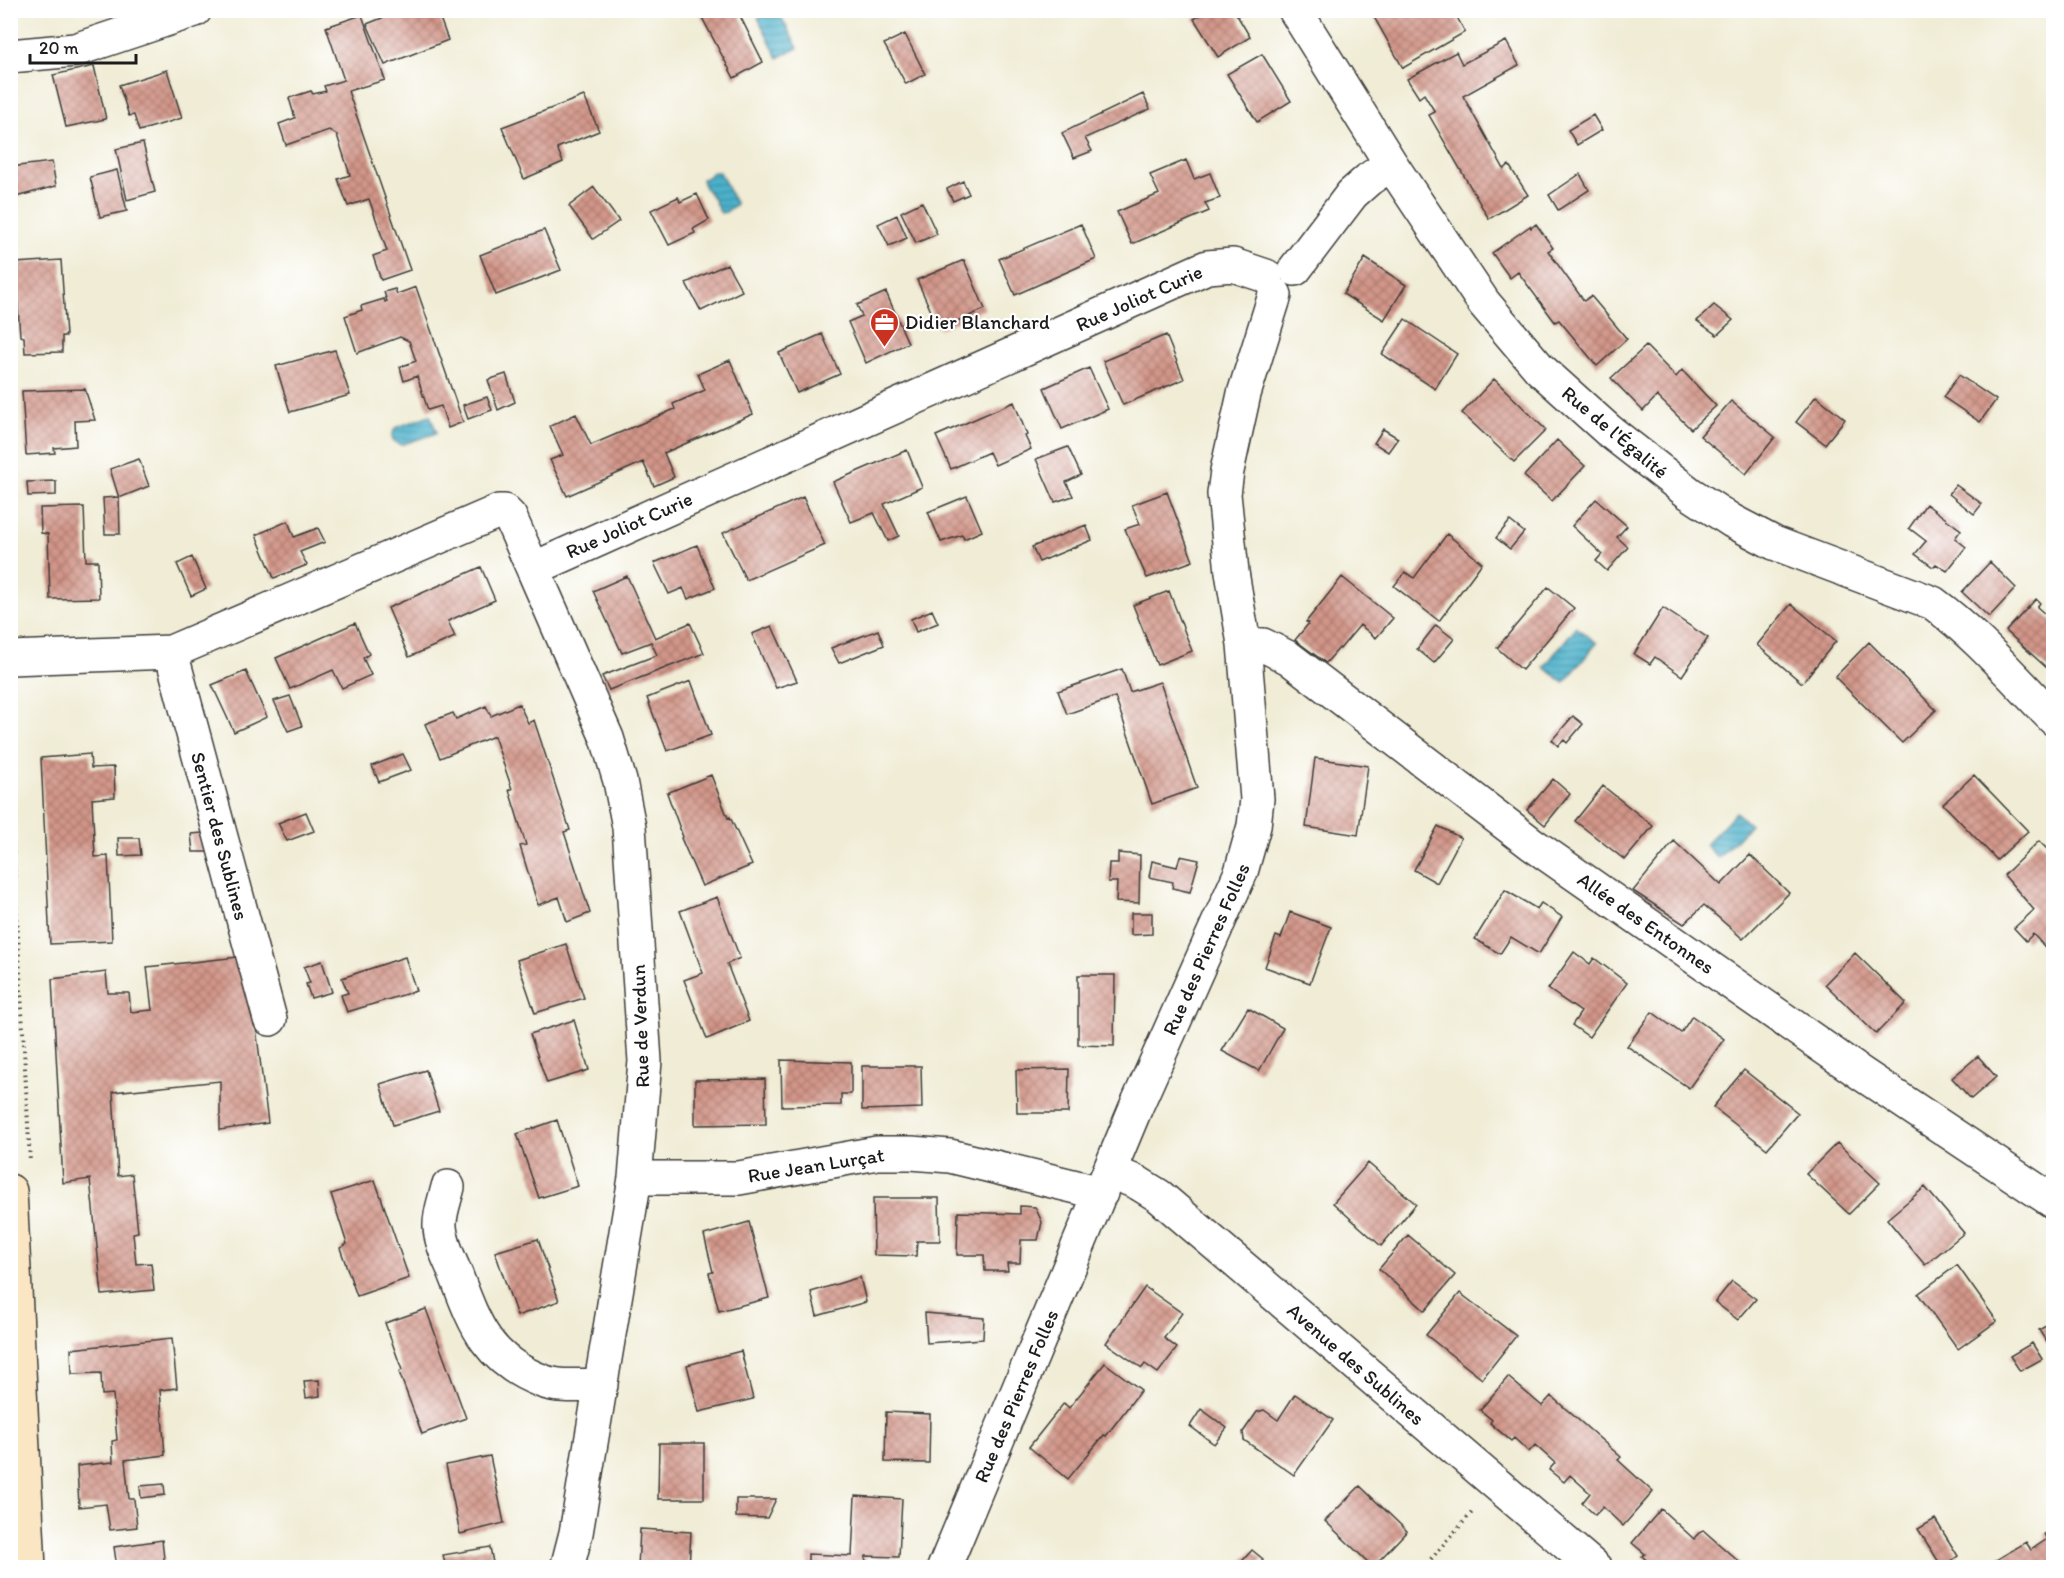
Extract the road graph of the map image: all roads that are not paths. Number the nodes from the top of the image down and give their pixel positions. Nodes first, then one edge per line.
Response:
1 (195, 10) edge
2 (1295, 10) edge
3 (10, 56) edge
4 (1391, 164) junction
5 (1279, 280) junction
6 (532, 569) junction
7 (1244, 644) junction
8 (171, 652) junction
9 (10, 658) edge
10 (2054, 719) edge
11 (270, 1019) dead end
12 (635, 1178) junction
13 (1106, 1182) junction
14 (448, 1187) dead end
15 (10, 1191) edge
16 (2054, 1202) edge
17 (601, 1385) junction
18 (28, 1568) edge
19 (567, 1568) edge
20 (944, 1568) edge
21 (1595, 1568) edge

1 - 3 street
2 - 4 street, Rue de l'Égalité
4 - 5 street, Rue des Pierres Folles
4 - 10 street, Rue de l'Égalité
5 - 6 street, Rue Joliot Curie
5 - 7 street, Rue des Pierres Folles
6 - 8 street
6 - 12 street, Rue de Verdun
7 - 13 street, Rue des Pierres Folles
7 - 16 street, Allée des Entonnes
8 - 9 street
8 - 11 street, Sentier des Sublines
12 - 13 street, Rue Jean Lurçat
12 - 17 street, Rue de Verdun
13 - 20 street, Rue des Pierres Folles
13 - 21 street, Avenue des Sublines
14 - 17 street
15 - 18 main road
17 - 19 street, Rue de Verdun

